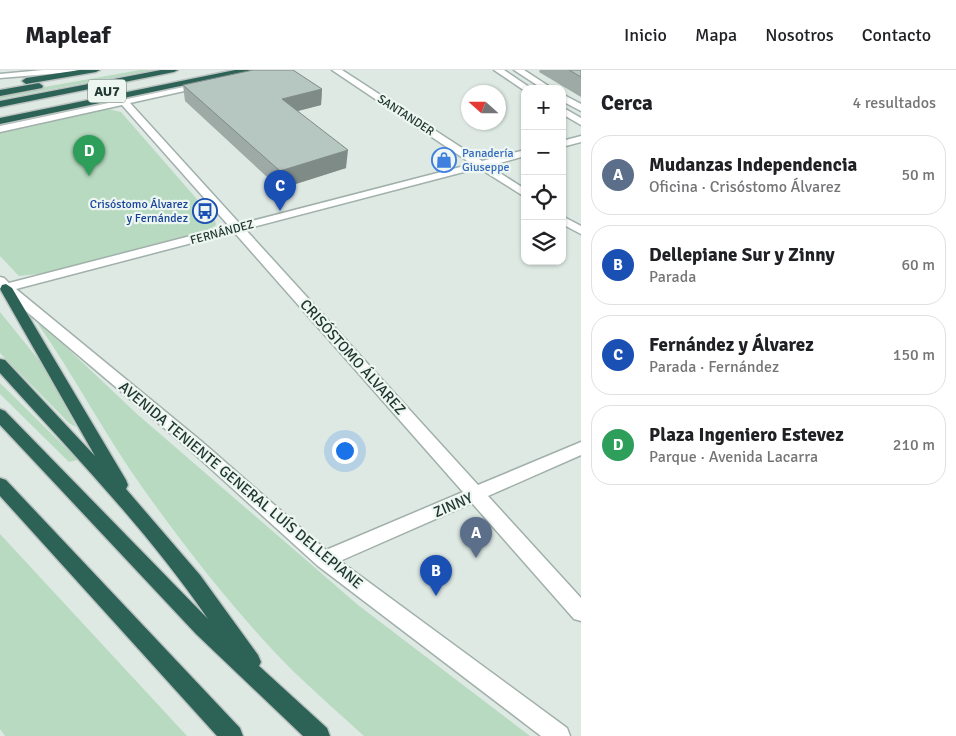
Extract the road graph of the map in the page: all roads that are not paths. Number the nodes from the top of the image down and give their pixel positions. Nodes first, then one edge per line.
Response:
1 (73, 70) edge
2 (96, 70) edge
3 (132, 70) edge
4 (174, 70) edge
5 (214, 70) edge
6 (247, 70) edge
7 (336, 70) edge
8 (498, 70) edge
9 (518, 70) edge
10 (258, 72) edge
11 (0, 76) edge
12 (24, 81) junction
13 (0, 82) edge
14 (522, 85) edge
15 (542, 85) edge
16 (0, 86) edge
17 (0, 93) edge
18 (566, 99) edge
19 (124, 102) junction
20 (0, 104) edge
21 (581, 108) edge
22 (0, 111) edge
23 (566, 113) edge
24 (0, 122) edge
25 (581, 122) edge
26 (0, 129) edge
27 (581, 139) edge
28 (566, 143) edge
29 (521, 154) edge
30 (481, 164) junction
31 (521, 191) edge
32 (564, 220) edge
33 (236, 229) junction
34 (581, 231) edge
35 (3, 285) edge
36 (0, 364) edge
37 (0, 415) edge
38 (581, 448) edge
39 (0, 485) edge
40 (477, 494) junction
41 (133, 508) junction
42 (324, 560) junction
43 (581, 612) edge
44 (269, 688) junction
45 (232, 736) edge
46 (319, 736) edge
47 (559, 736) edge

1 - 11 street
2 - 12 highway
3 - 17 highway
4 - 20 highway, AU7
5 - 22 highway, AU7
6 - 24 highway
7 - 30 street, SANTANDER
8 - 14 street
9 - 15 street
10 - 19 street
12 - 13 highway
12 - 16 highway
18 - 21 street
19 - 26 street
19 - 33 street, CRISÓSTOMO ÁLVAREZ
23 - 25 street
27 - 28 street
29 - 30 street, FERNÁNDEZ
30 - 31 street, SANTANDER
30 - 33 street, FERNÁNDEZ
32 - 34 street
33 - 35 street, FERNÁNDEZ
33 - 40 street, CRISÓSTOMO ÁLVAREZ
35 - 41 highway
35 - 42 street, AVENIDA TENIENTE GENERAL LUÍS DELLEPIANE
36 - 41 highway
37 - 44 highway
38 - 40 street, ZINNY
39 - 45 highway
40 - 42 street, ZINNY
40 - 43 street, CRISÓSTOMO ÁLVAREZ
41 - 44 highway
42 - 47 street, AVENIDA TENIENTE GENERAL LUÍS DELLEPIANE
44 - 46 highway

